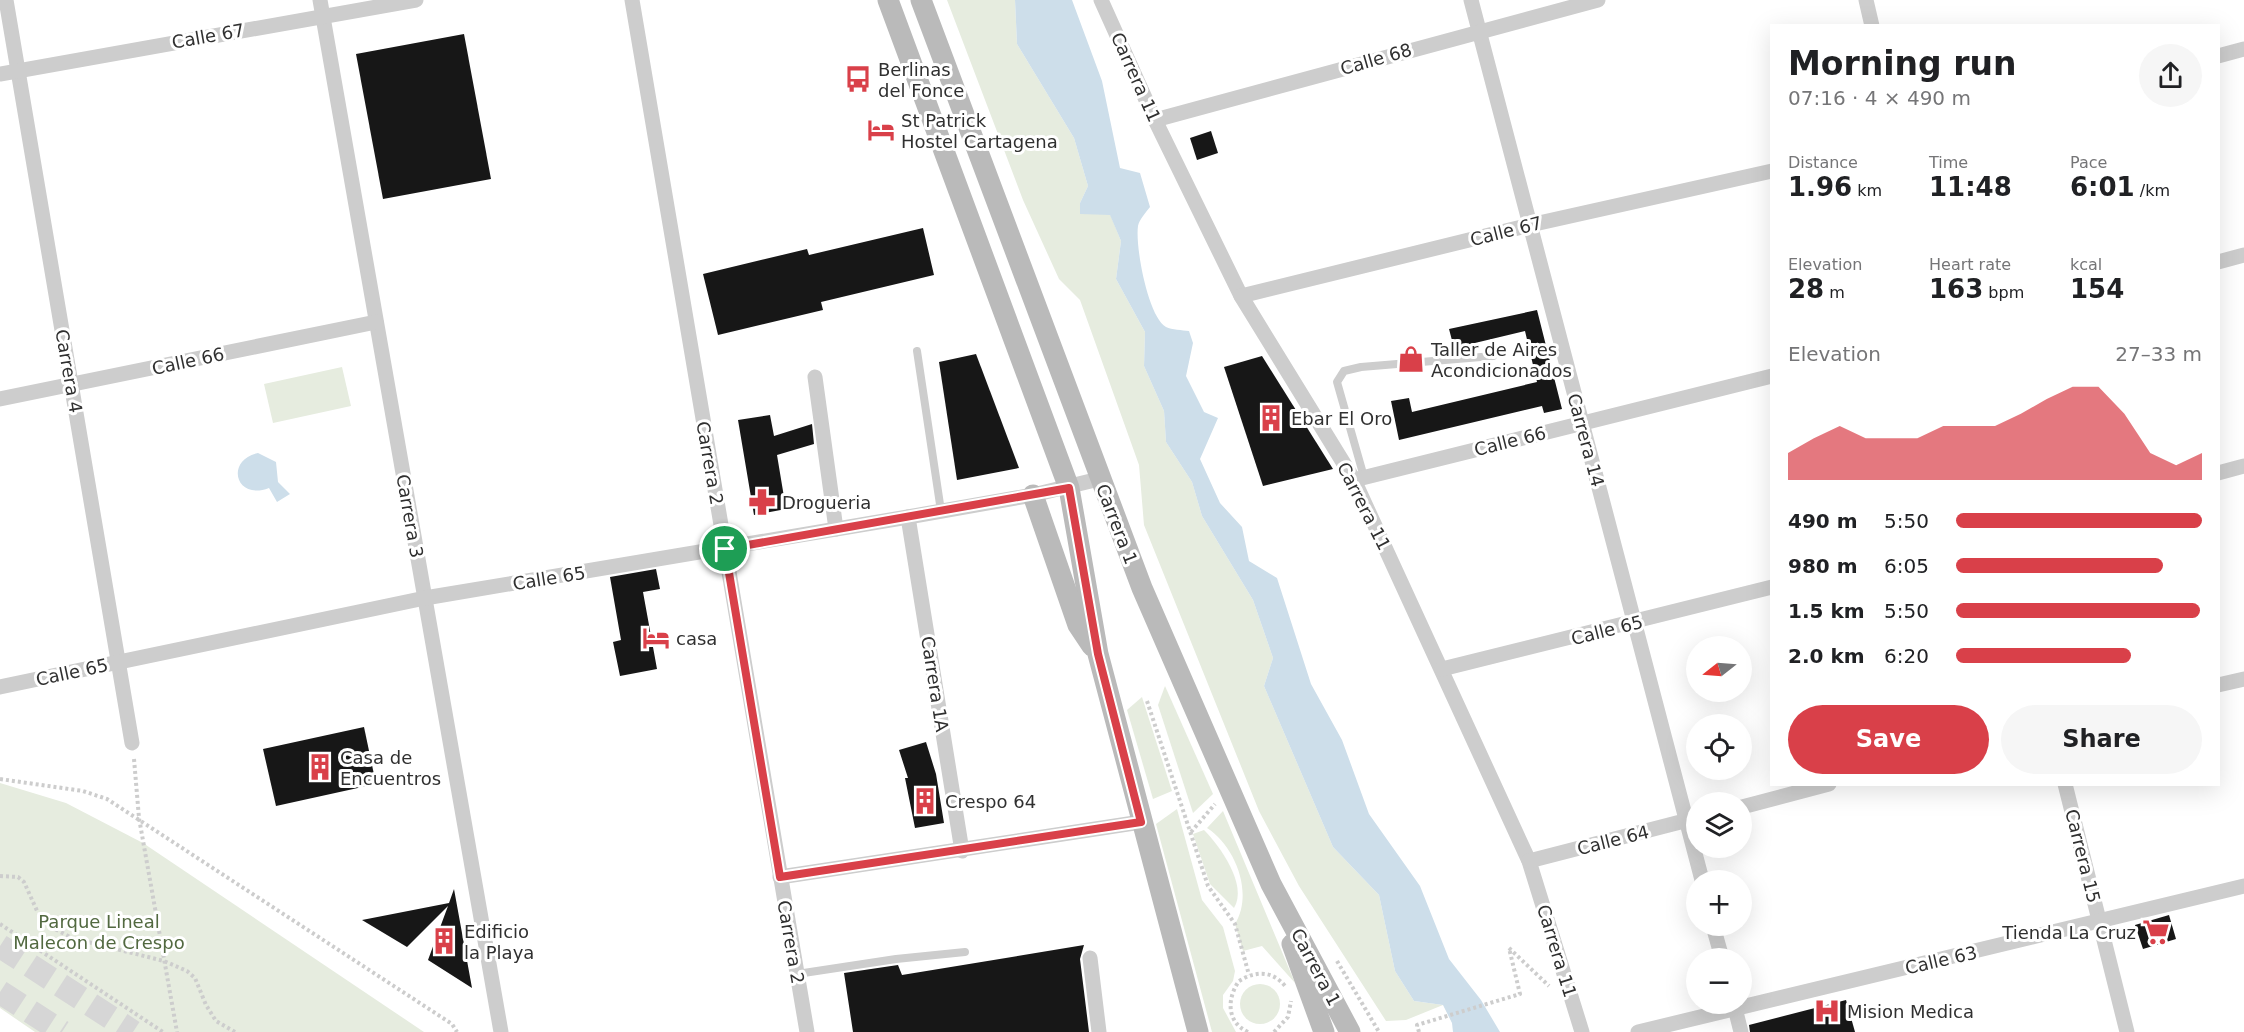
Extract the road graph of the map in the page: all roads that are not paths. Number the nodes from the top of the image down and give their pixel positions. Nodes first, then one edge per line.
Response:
1 (6, 0) edge
2 (320, 0) edge
3 (416, 0) edge
4 (632, 0) edge
5 (888, 0) edge
6 (921, 0) edge
7 (1101, 0) edge
8 (1471, 0) edge
9 (1598, 0) edge
10 (1866, 0) edge
11 (322, 16) junction
12 (1872, 24) edge
13 (1479, 30) junction
14 (2244, 49) edge
15 (2220, 55) edge
16 (18, 70) junction
17 (0, 74) edge
18 (1155, 120) junction
19 (1770, 171) edge
20 (1530, 225) junction
21 (2244, 255) edge
22 (2220, 261) edge
23 (1241, 296) junction
24 (376, 322) junction
25 (917, 351) dead end
26 (1493, 356) dead end
27 (814, 377) dead end
28 (1770, 377) edge
29 (71, 385) junction
30 (0, 399) edge
31 (1582, 424) junction
32 (2244, 466) edge
33 (2220, 472) edge
34 (1099, 479) junction
35 (1359, 479) junction
36 (1069, 488) junction
37 (1033, 495) junction
38 (940, 511) junction
39 (908, 517) junction
40 (836, 529) junction
41 (725, 549) junction
42 (1770, 588) edge
43 (425, 598) junction
44 (1634, 623) junction
45 (1098, 654) junction
46 (118, 662) junction
47 (1442, 669) junction
48 (2244, 678) edge
49 (2220, 684) edge
50 (0, 687) edge
51 (132, 743) road end
52 (1821, 786) edge
53 (2066, 786) edge
54 (1686, 803) edge
55 (1752, 804) edge
56 (1686, 821) edge
57 (1141, 822) junction
58 (962, 851) junction
59 (1529, 861) junction
60 (780, 877) junction
61 (1271, 884) junction
62 (2244, 886) edge
63 (2100, 922) junction
64 (965, 952) dead end
65 (1090, 958) dead end
66 (797, 974) junction
67 (1752, 1002) edge
68 (1705, 1014) edge
69 (1737, 1014) edge
70 (501, 1032) edge
71 (807, 1032) edge
72 (1099, 1032) edge
73 (1198, 1032) edge
74 (1324, 1032) edge
75 (1350, 1032) edge
76 (1582, 1032) edge
77 (1638, 1032) edge
78 (1741, 1032) edge
79 (2127, 1032) edge

1 - 16 street, Carrera 4
2 - 11 street, Carrera 3
3 - 11 street, Calle 67
4 - 41 street, Carrera 2
5 - 36 main road, Carrera 1
6 - 34 main road, Carrera 1
7 - 18 street, Carrera 11
8 - 13 street, Carrera 14
9 - 13 street, Calle 68
10 - 12 street
11 - 16 street, Calle 67
11 - 24 street, Carrera 3
13 - 18 street, Calle 68
13 - 20 street, Carrera 14
14 - 15 street
16 - 17 street, Calle 67
16 - 29 street, Carrera 4
18 - 23 street, Carrera 11
19 - 20 street, Calle 67
20 - 23 street, Calle 67
20 - 31 street, Carrera 14
21 - 22 street
23 - 35 street, Carrera 11
24 - 29 street, Calle 66
24 - 43 street, Carrera 3
25 - 38 lane
26 - 35 lane
27 - 40 street
28 - 31 street, Calle 66
29 - 30 street, Calle 66
29 - 46 street, Carrera 4
31 - 35 street, Calle 66
31 - 44 street, Carrera 14
32 - 33 street
34 - 36 street, Calle 65
34 - 61 main road, Carrera 1
35 - 47 street, Carrera 11
36 - 37 street, Calle 65
36 - 45 main road, Carrera 1
37 - 38 street, Calle 65
37 - 45 main road
38 - 39 street, Calle 65
39 - 40 street, Calle 65
39 - 58 street, Carrera 1A
40 - 41 street, Calle 65
41 - 43 street, Calle 65
41 - 60 street, Carrera 2
42 - 44 street, Calle 65
43 - 46 street, Calle 65
43 - 70 street, Carrera 3
44 - 47 street, Calle 65
44 - 54 street, Carrera 14
45 - 57 main road, Carrera 1
46 - 50 street, Calle 65
46 - 51 street, Carrera 4
47 - 59 street, Carrera 11
48 - 49 street
52 - 55 street
53 - 63 street, Carrera 15
56 - 59 street, Calle 64
57 - 58 street
57 - 73 main road, Carrera 1
58 - 60 street
59 - 76 street, Carrera 11
60 - 66 street, Carrera 2
61 - 74 main road
61 - 75 main road, Carrera 1
62 - 63 street, Calle 63
63 - 67 street, Calle 63
63 - 79 street, Carrera 15
64 - 66 lane
65 - 72 street
66 - 71 street, Carrera 2
68 - 77 street, Calle 63
69 - 78 street

